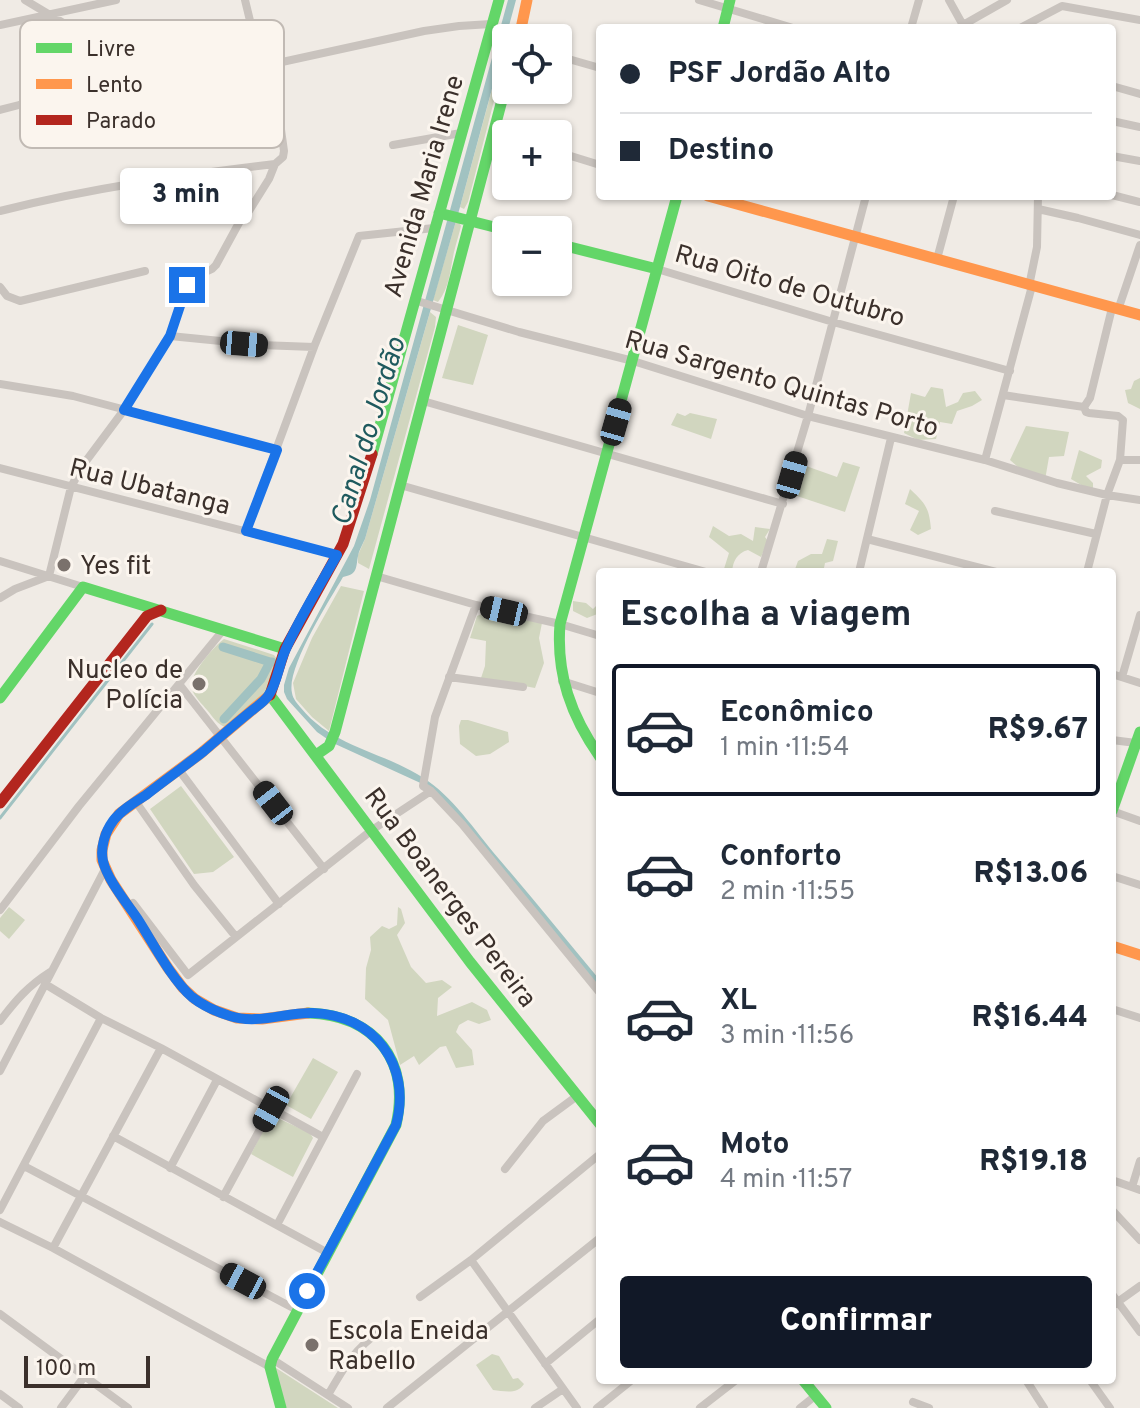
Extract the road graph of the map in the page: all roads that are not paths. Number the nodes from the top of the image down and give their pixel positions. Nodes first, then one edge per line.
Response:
1 (25, 0) edge
2 (116, 0) edge
3 (245, 0) edge
4 (499, 0) edge
5 (527, 0) edge
6 (699, 0) edge
7 (919, 0) edge
8 (949, 0) edge
9 (1007, 0) edge
10 (729, 4) edge
11 (50, 14) junction
12 (23, 20) edge
13 (60, 20) edge
14 (250, 20) edge
15 (1140, 20) edge
16 (20, 21) edge
17 (491, 24) junction
18 (522, 24) edge
19 (724, 24) edge
20 (782, 24) edge
21 (912, 24) edge
22 (963, 24) edge
23 (967, 24) edge
24 (1028, 24) edge
25 (0, 25) edge
26 (572, 60) edge
27 (284, 61) edge
28 (596, 67) edge
29 (1116, 87) edge
30 (1140, 94) edge
31 (20, 105) edge
32 (0, 110) edge
33 (1116, 122) edge
34 (1140, 127) edge
35 (461, 133) junction
36 (492, 134) edge
37 (393, 145) dead end
38 (284, 148) edge
39 (572, 156) edge
40 (1116, 157) edge
41 (1140, 161) edge
42 (275, 164) junction
43 (596, 164) edge
44 (1116, 196) edge
45 (676, 200) edge
46 (723, 200) edge
47 (865, 200) edge
48 (953, 200) edge
49 (1038, 200) edge
50 (1140, 202) edge
51 (1038, 209) junction
52 (0, 211) edge
53 (441, 213) junction
54 (468, 220) junction
55 (492, 226) edge
56 (434, 228) junction
57 (1140, 235) edge
58 (855, 236) junction
59 (1140, 247) edge
60 (572, 248) edge
61 (937, 259) junction
62 (657, 269) junction
63 (145, 271) dead end
64 (1030, 286) junction
65 (0, 287) edge
66 (416, 300) junction
67 (444, 309) junction
68 (1115, 309) junction
69 (1140, 315) edge
70 (833, 322) junction
71 (170, 336) junction
72 (314, 347) junction
73 (633, 361) junction
74 (1010, 371) junction
75 (0, 384) edge
76 (1003, 395) junction
77 (423, 401) junction
78 (1084, 407) junction
79 (124, 410) junction
80 (808, 416) junction
81 (891, 438) junction
82 (277, 450) junction
83 (607, 453) junction
84 (985, 460) junction
85 (1120, 460) junction
86 (1140, 460) edge
87 (0, 468) edge
88 (400, 485) junction
89 (71, 487) junction
90 (1107, 495) junction
91 (1140, 500) edge
92 (783, 504) junction
93 (995, 511) dead end
94 (246, 531) junction
95 (1096, 534) junction
96 (583, 537) junction
97 (867, 539) junction
98 (337, 555) junction
99 (0, 561) edge
100 (692, 568) edge
101 (762, 568) edge
102 (860, 568) edge
103 (980, 568) edge
104 (1088, 568) edge
105 (49, 576) junction
106 (376, 576) junction
107 (83, 587) junction
108 (0, 598) edge
109 (476, 605) junction
110 (147, 611) junction
111 (1140, 615) edge
112 (560, 624) junction
113 (224, 629) junction
114 (596, 635) edge
115 (285, 649) junction
116 (1116, 675) edge
117 (449, 677) junction
118 (1122, 677) junction
119 (562, 681) junction
120 (1140, 683) edge
121 (179, 684) junction
122 (523, 687) dead end
123 (596, 692) edge
124 (270, 695) junction
125 (0, 698) edge
126 (221, 737) junction
127 (1116, 740) edge
128 (1138, 742) edge
129 (596, 751) edge
130 (316, 755) junction
131 (179, 770) junction
132 (426, 785) junction
133 (1116, 800) edge
134 (136, 802) junction
135 (0, 803) edge
136 (1116, 812) edge
137 (1140, 821) edge
138 (372, 830) junction
139 (105, 869) junction
140 (324, 869) junction
141 (1116, 877) edge
142 (1140, 885) edge
143 (126, 902) junction
144 (279, 904) junction
145 (0, 910) edge
146 (236, 937) junction
147 (1116, 947) edge
148 (1140, 955) edge
149 (50, 972) junction
150 (45, 984) junction
151 (596, 986) edge
152 (1116, 1010) edge
153 (101, 1018) junction
154 (1140, 1018) edge
155 (0, 1021) edge
156 (161, 1048) junction
157 (0, 1071) edge
158 (357, 1074) dead end
159 (217, 1080) junction
160 (577, 1096) junction
161 (271, 1109) junction
162 (596, 1119) edge
163 (113, 1136) junction
164 (323, 1137) junction
165 (596, 1157) edge
166 (1140, 1161) edge
167 (24, 1166) junction
168 (170, 1168) junction
169 (505, 1169) dead end
170 (1116, 1182) edge
171 (1136, 1189) edge
172 (80, 1197) junction
173 (223, 1197) junction
174 (0, 1210) edge
175 (1116, 1214) edge
176 (0, 1222) edge
177 (277, 1225) junction
178 (1140, 1240) edge
179 (596, 1241) edge
180 (53, 1248) junction
181 (328, 1253) junction
182 (471, 1260) junction
183 (1140, 1286) edge
184 (420, 1297) dead end
185 (1116, 1300) edge
186 (1116, 1303) edge
187 (297, 1310) junction
188 (508, 1312) junction
189 (0, 1314) edge
190 (596, 1322) edge
191 (383, 1329) dead end
192 (1140, 1332) edge
193 (271, 1363) junction
194 (545, 1364) junction
195 (84, 1377) junction
196 (627, 1384) edge
197 (731, 1384) edge
198 (806, 1384) edge
199 (1029, 1384) edge
200 (1093, 1384) edge
201 (563, 1389) junction
202 (0, 1394) edge
203 (328, 1395) junction
204 (815, 1396) junction
205 (913, 1402) dead end
206 (19, 1408) edge
207 (61, 1408) edge
208 (128, 1408) edge
209 (281, 1408) edge
210 (348, 1408) edge
211 (387, 1408) edge
212 (535, 1408) edge
213 (577, 1408) edge
214 (597, 1408) edge
215 (700, 1408) edge
216 (800, 1408) edge
217 (826, 1408) edge
218 (929, 1408) edge
219 (1044, 1408) edge
220 (1110, 1408) edge

1 - 11 street
2 - 11 street
3 - 14 street
4 - 17 street, Avenida Maria Irene
5 - 18 street
6 - 10 street
7 - 21 street
8 - 22 street
9 - 23 street
10 - 19 street
10 - 20 street
11 - 12 street
11 - 13 street
15 - 24 street
16 - 25 street
17 - 27 street
17 - 35 street, Avenida Maria Irene
26 - 28 street
29 - 30 street
31 - 32 street
33 - 34 street
35 - 37 street
35 - 53 street, Avenida Maria Irene
36 - 54 street
38 - 42 street
39 - 43 street
40 - 41 street
42 - 52 street
42 - 71 street
44 - 50 street
45 - 62 street
46 - 58 street
47 - 58 street
48 - 61 street
49 - 51 street
51 - 57 street
51 - 64 street
53 - 54 street
53 - 56 street, Avenida Maria Irene
54 - 55 street
54 - 67 street
56 - 66 street, Avenida Maria Irene
56 - 72 street
58 - 61 street
58 - 70 street
59 - 68 street
60 - 62 street, Rua Oito de Outubro
61 - 64 street
62 - 70 street, Rua Oito de Outubro
62 - 73 street
63 - 65 street
64 - 68 street
64 - 74 street
66 - 67 street, Rua Sargento Quintas Porto
66 - 98 street, Avenida Maria Irene
67 - 73 street, Rua Sargento Quintas Porto
67 - 77 street
68 - 69 street
68 - 78 street
70 - 74 street, Rua Oito de Outubro
70 - 80 street
71 - 72 street
71 - 79 street
72 - 82 street
73 - 80 street, Rua Sargento Quintas Porto
73 - 83 street
74 - 76 street
75 - 79 street
76 - 78 street
76 - 84 street
77 - 83 street
77 - 88 street
78 - 85 street
79 - 82 street
79 - 89 street
80 - 81 street, Rua Sargento Quintas Porto
80 - 92 street
81 - 84 street, Rua Sargento Quintas Porto
81 - 97 street
82 - 94 street
83 - 92 street
83 - 96 street
84 - 90 street, Rua Sargento Quintas Porto
85 - 86 street
85 - 90 street
87 - 89 street, Rua Ubatanga
88 - 96 street
88 - 106 street
89 - 94 street, Rua Ubatanga
89 - 105 street
90 - 91 street, Rua Sargento Quintas Porto
90 - 95 street
92 - 101 street
93 - 95 street
94 - 98 street, Rua Ubatanga
95 - 104 street
96 - 100 street
96 - 112 street
97 - 102 street
97 - 103 street
98 - 115 street, Avenida Maria Irene
99 - 105 street
105 - 107 street
105 - 108 street
106 - 109 street
106 - 130 street
107 - 110 street
107 - 125 street
109 - 112 street
109 - 117 street
110 - 113 street
110 - 135 street
111 - 118 street
112 - 114 street
112 - 119 street
113 - 115 street
113 - 121 street
115 - 124 street, Avenida Maria Irene
116 - 118 street
117 - 122 street
117 - 132 street
118 - 120 street
119 - 123 street
119 - 129 street
121 - 126 street
121 - 145 street
124 - 126 street
124 - 130 street, Rua Boanerges Pereira
126 - 131 street
126 - 140 street
127 - 128 street
128 - 133 street
130 - 138 street, Rua Boanerges Pereira
131 - 134 street
131 - 144 street
132 - 138 street
132 - 151 street
134 - 139 street
134 - 146 street
136 - 137 street
138 - 140 street
138 - 160 street, Rua Boanerges Pereira
139 - 143 street
139 - 149 street
140 - 144 street
141 - 142 street
143 - 146 street
143 - 181 street
144 - 146 street
147 - 148 street
149 - 150 street
149 - 155 street
150 - 153 street
150 - 157 street
152 - 154 street
153 - 156 street
153 - 167 street
156 - 159 street
156 - 163 street
158 - 164 street
159 - 161 street
159 - 168 street
160 - 162 street, Rua Boanerges Pereira
160 - 169 street
161 - 164 street
161 - 173 street
163 - 168 street
163 - 172 street
164 - 177 street
165 - 182 street
166 - 171 street
167 - 172 street
167 - 174 street
168 - 173 street
170 - 171 street
172 - 180 street
172 - 187 street
173 - 177 street
175 - 178 street
176 - 180 street
177 - 181 street
179 - 188 street
180 - 193 street
181 - 187 street
182 - 184 street
182 - 188 street
183 - 185 street
186 - 192 street
187 - 193 street
188 - 194 street
188 - 211 street
189 - 195 street
190 - 194 street
191 - 203 street
193 - 203 street
193 - 209 street
194 - 201 street
195 - 207 street
195 - 208 street
196 - 214 street
197 - 215 street
198 - 204 street
199 - 219 street
200 - 220 street
201 - 212 street
201 - 213 street
202 - 206 street
203 - 210 street
204 - 216 street
204 - 217 street
205 - 218 street

